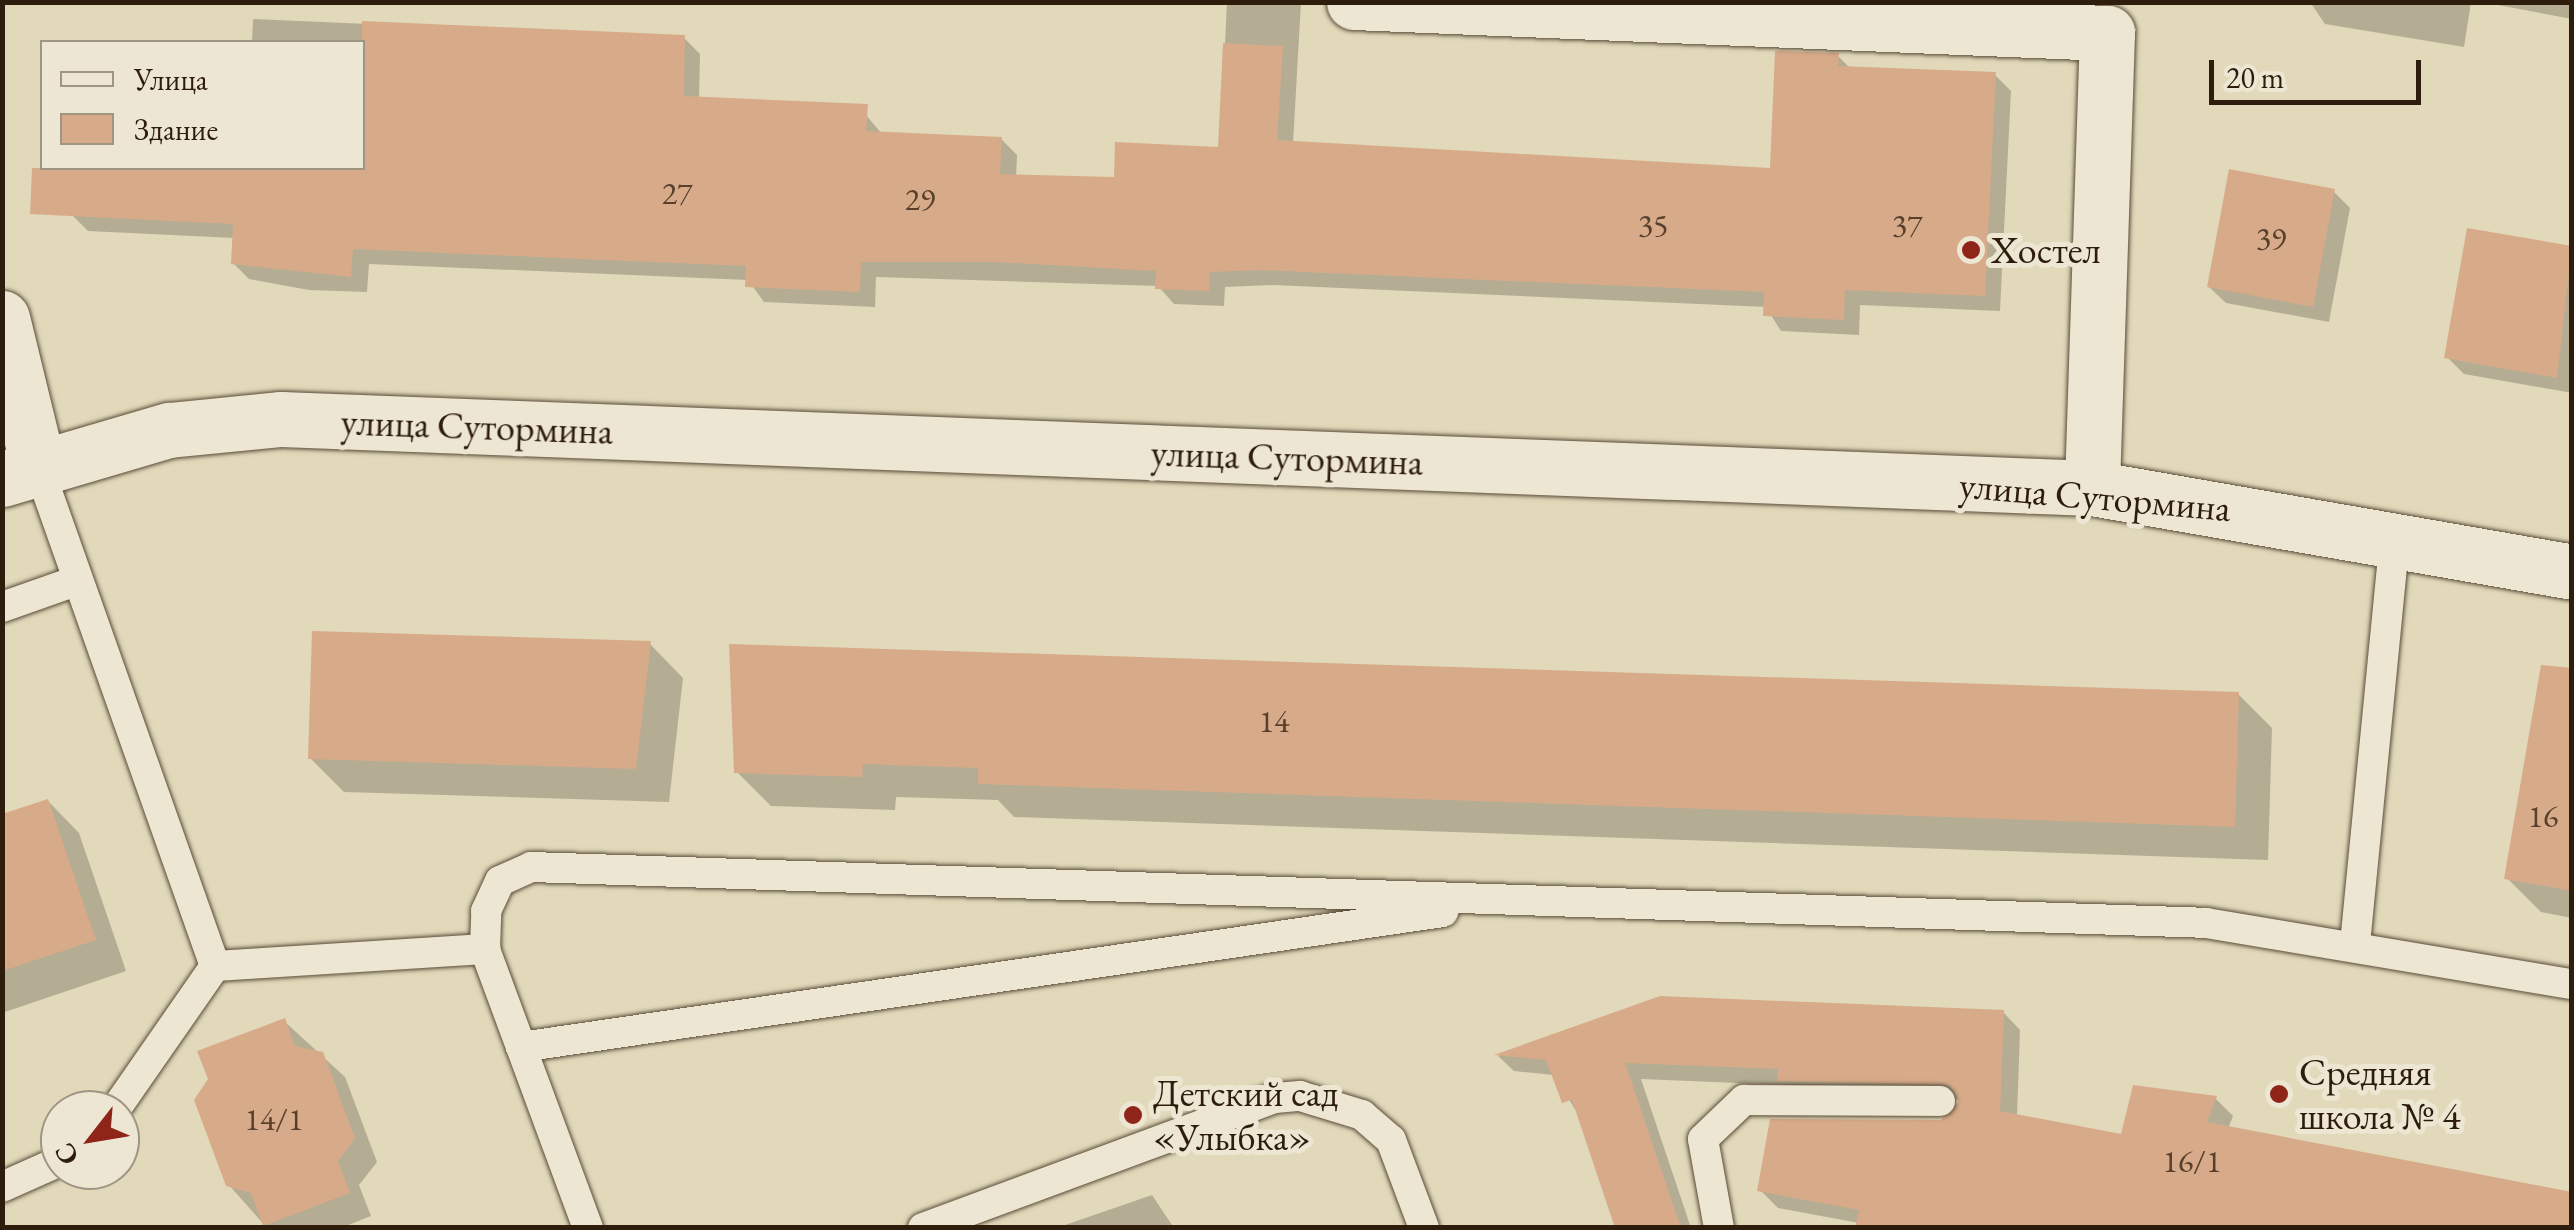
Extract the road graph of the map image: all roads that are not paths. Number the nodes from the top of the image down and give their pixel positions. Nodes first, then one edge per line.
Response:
1 (1354, 2) edge
2 (2109, 18) edge
3 (2, 318) edge
4 (20, 472) edge
5 (2092, 488) junction
6 (2395, 539) junction
7 (2572, 572) edge
8 (74, 582) junction
9 (2, 608) edge
10 (1521, 900) junction
11 (2355, 944) junction
12 (486, 949) junction
13 (215, 966) junction
14 (2572, 984) edge
15 (521, 1047) junction
16 (129, 1090) edge
17 (1940, 1100) dead end
18 (40, 1170) edge
19 (2, 1187) edge
20 (588, 1228) edge
21 (924, 1228) edge
22 (1424, 1228) edge
23 (1719, 1228) edge

1 - 2 street
2 - 5 street
3 - 4 street
4 - 5 street, улица Сутормина
4 - 8 lane
5 - 6 street, улица Сутормина
6 - 7 street, улица Сутормина
6 - 11 lane
8 - 9 lane
8 - 13 lane
10 - 11 lane
10 - 12 lane
10 - 15 lane
11 - 14 lane
12 - 13 lane
12 - 15 lane
13 - 16 lane
15 - 20 lane
17 - 23 lane
18 - 19 lane
21 - 22 lane

